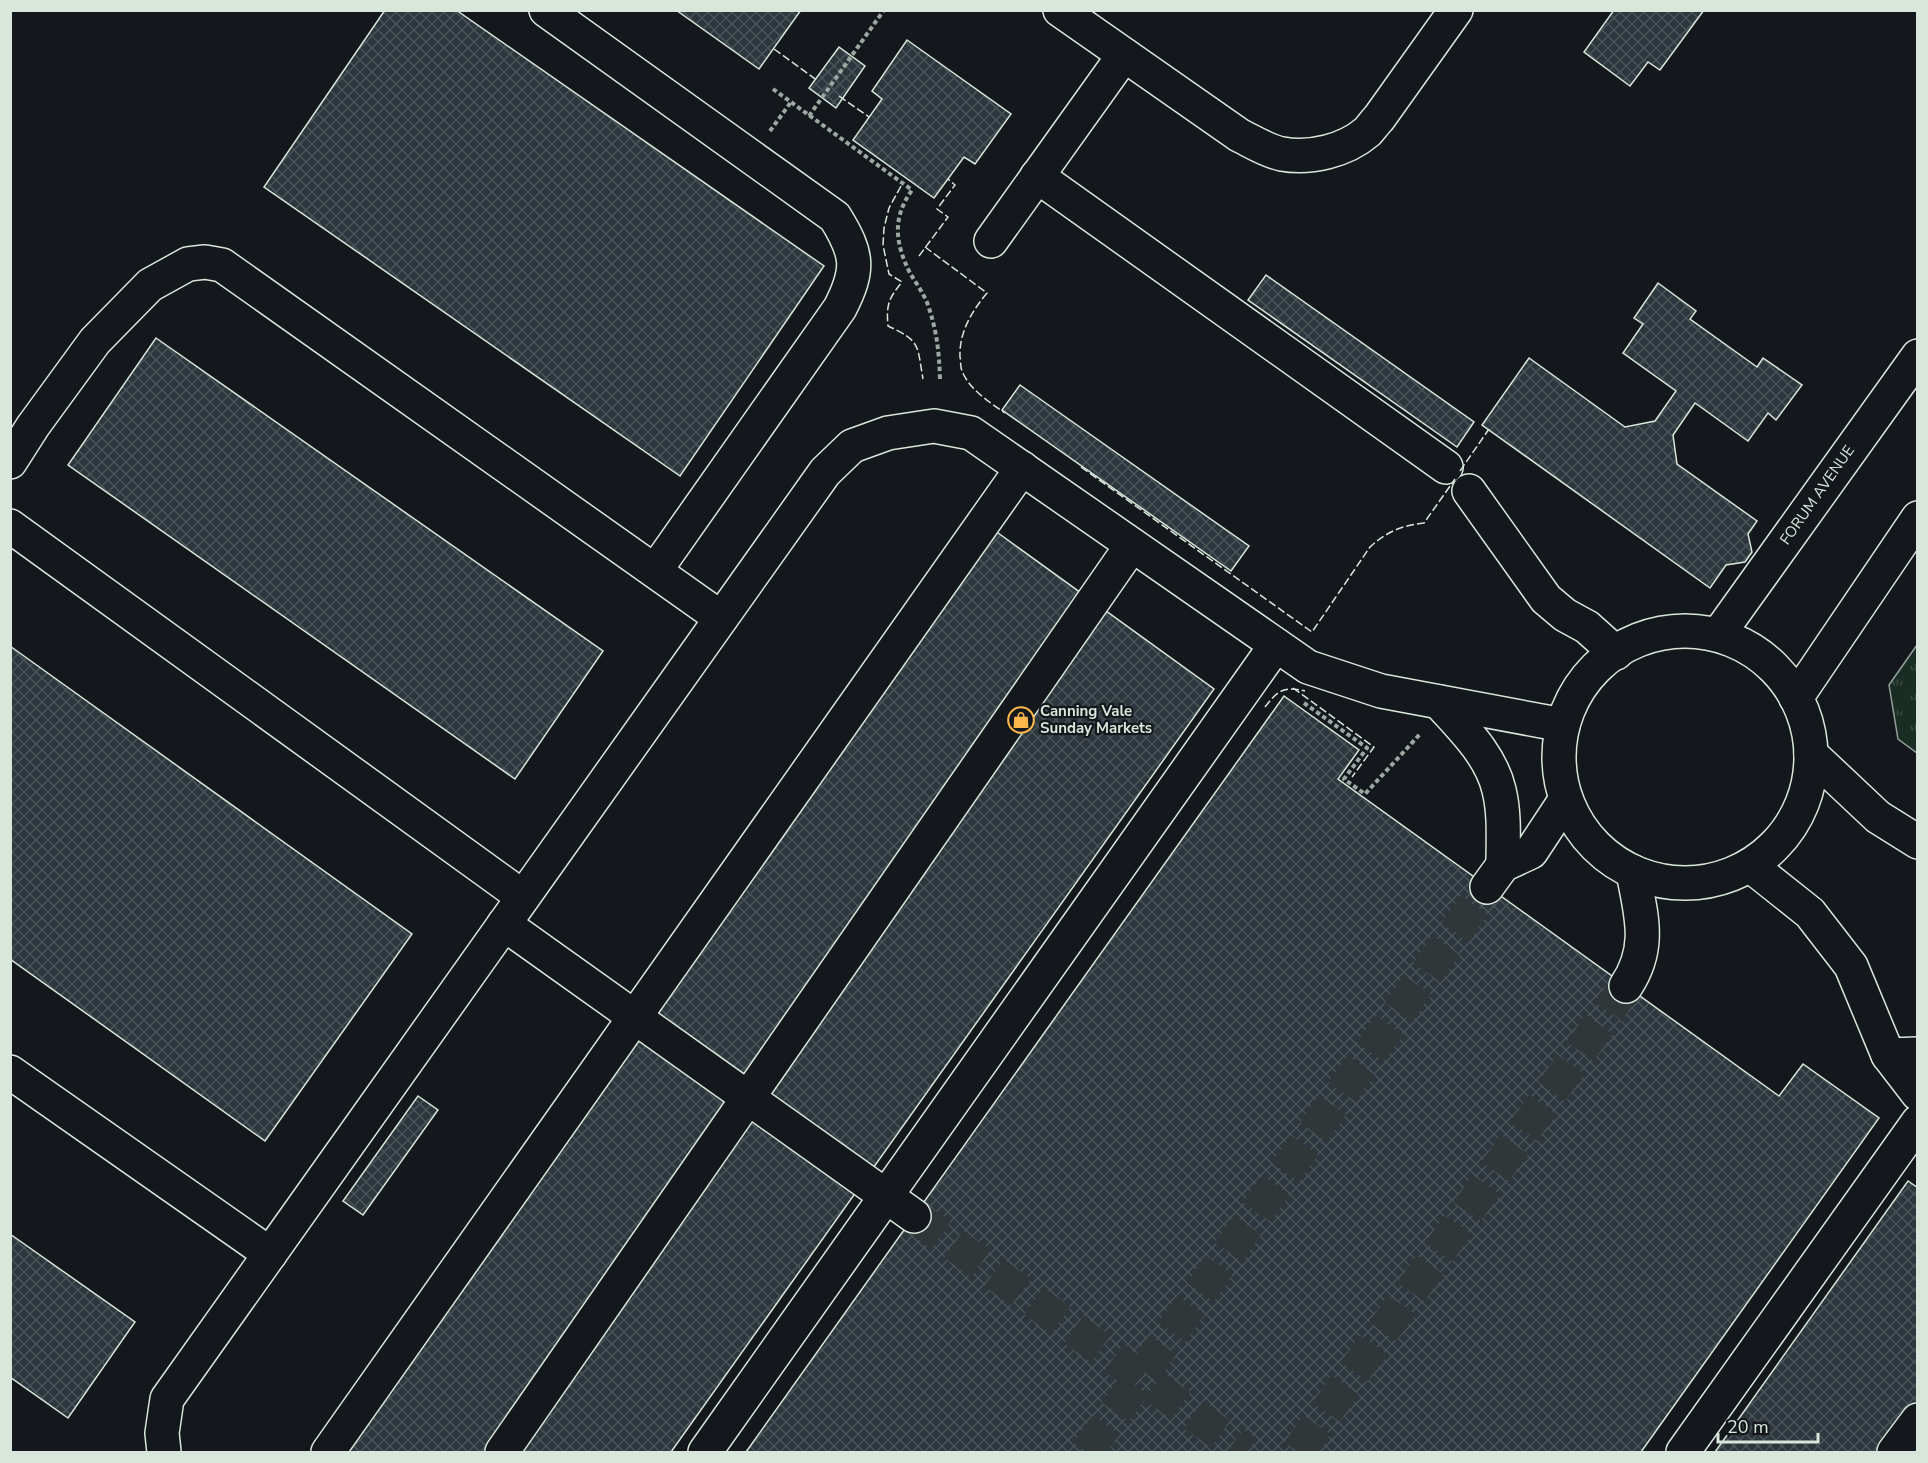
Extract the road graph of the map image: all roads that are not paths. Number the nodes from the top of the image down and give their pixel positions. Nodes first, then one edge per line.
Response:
1 (546, 10) edge
2 (1060, 10) edge
3 (1456, 10) edge
4 (1124, 55) junction
5 (1037, 176) junction
6 (991, 241) dead end
7 (1917, 356) edge
8 (10, 462) edge
9 (1446, 467) dead end
10 (1022, 468) junction
11 (1469, 491) dead end
12 (1917, 518) edge
13 (10, 526) edge
14 (1132, 545) junction
15 (655, 571) junction
16 (721, 618) junction
17 (1718, 635) junction
18 (1276, 645) junction
19 (1616, 653) junction
20 (1796, 698) junction
21 (1433, 714) junction
22 (1563, 725) junction
23 (1812, 754) junction
24 (1566, 799) junction
25 (1917, 842) edge
26 (1751, 866) junction
27 (1633, 872) junction
28 (523, 897) junction
29 (504, 924) junction
30 (1626, 986) tunnel mouth
31 (635, 1017) junction
32 (1903, 1054) edge
33 (10, 1072) edge
34 (1917, 1094) edge
35 (749, 1098) junction
36 (1917, 1122) edge
37 (886, 1196) junction
38 (914, 1216) tunnel mouth
39 (270, 1254) junction
40 (1917, 1420) edge
41 (164, 1452) edge
42 (328, 1452) edge
43 (502, 1452) edge
44 (705, 1452) edge
45 (1683, 1452) edge
46 (1894, 1452) edge

1 - 15 street
2 - 4 street
3 - 4 street
4 - 5 street
5 - 6 street
5 - 9 street
7 - 17 street, FORUM AVENUE
8 - 15 street
10 - 14 street
10 - 16 street
10 - 31 street
11 - 19 street
12 - 20 street
13 - 28 street
14 - 18 street
14 - 35 street
15 - 16 street
16 - 28 street
17 - 19 street
17 - 20 street
18 - 21 street
18 - 37 street
19 - 22 street
20 - 23 street
21 - 22 street
21 - 24 street
22 - 24 street
23 - 25 street
23 - 26 street
24 - 27 street
26 - 27 street
26 - 32 street
27 - 30 street
28 - 29 street
29 - 31 street
29 - 39 street
31 - 35 street
31 - 42 street
32 - 34 street
33 - 39 street
35 - 37 street
35 - 43 street
36 - 45 street
37 - 38 street
37 - 44 street
39 - 41 street
40 - 46 street

